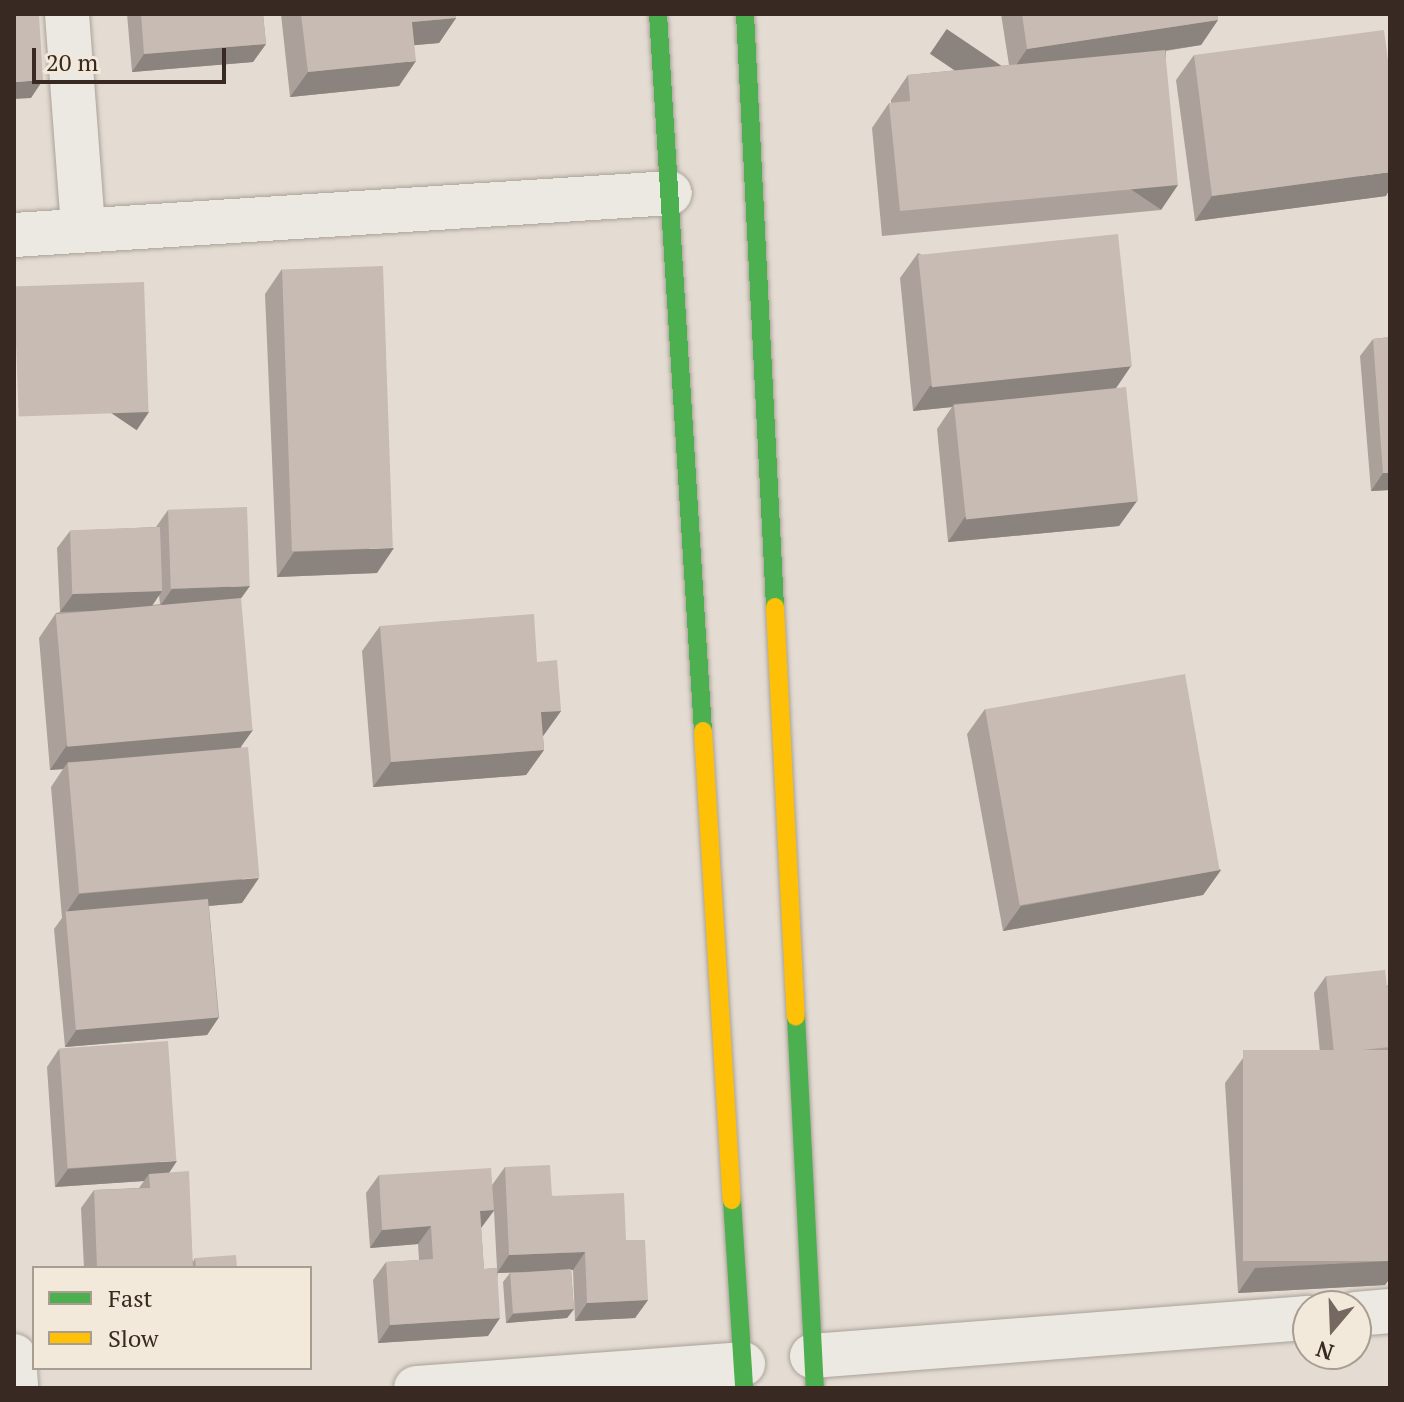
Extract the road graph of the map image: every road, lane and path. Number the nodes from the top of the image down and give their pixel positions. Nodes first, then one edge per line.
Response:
1 (67, 14) edge
2 (658, 14) edge
3 (745, 14) edge
4 (670, 193) junction
5 (83, 228) junction
6 (14, 235) edge
7 (1292, 1320) edge
8 (14, 1356) edge
9 (813, 1372) edge
10 (744, 1376) edge
11 (16, 1388) edge
12 (416, 1388) edge

1 - 5 street
2 - 4 street
3 - 9 street
4 - 5 street
4 - 10 street
5 - 6 street
7 - 9 street
8 - 11 street
10 - 12 street

